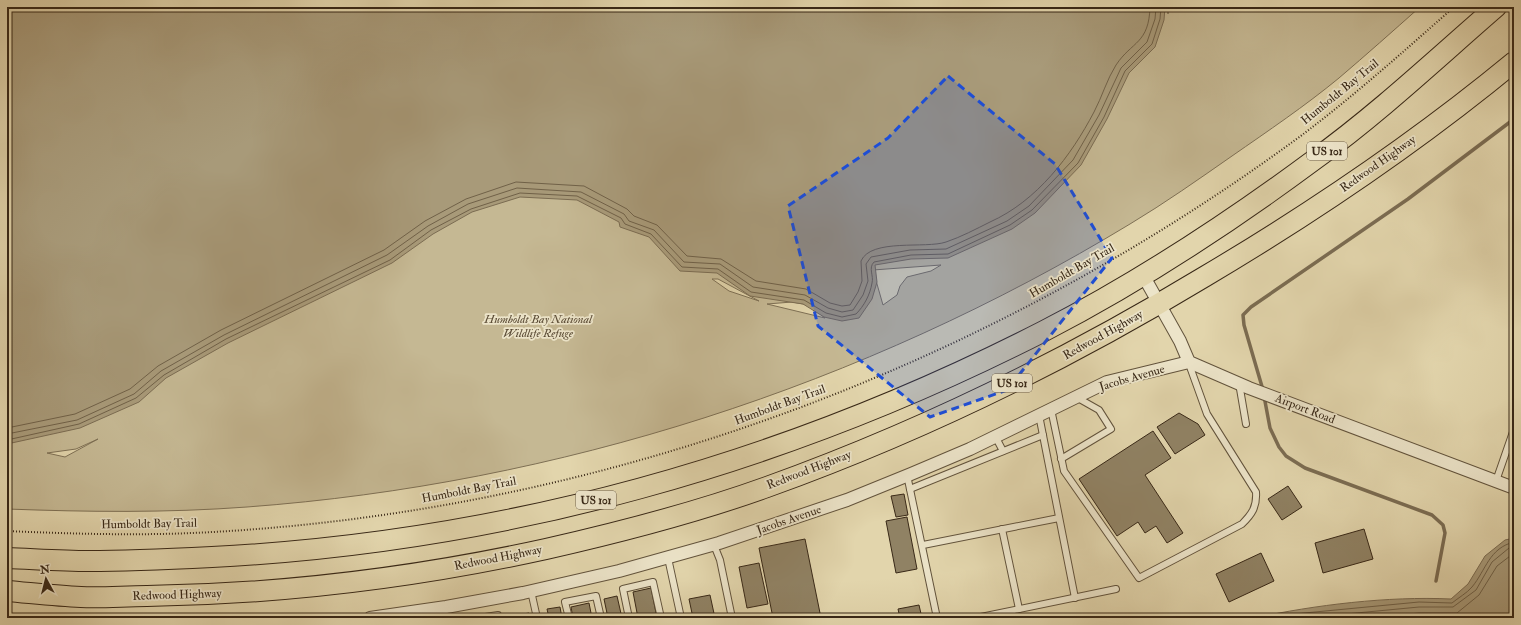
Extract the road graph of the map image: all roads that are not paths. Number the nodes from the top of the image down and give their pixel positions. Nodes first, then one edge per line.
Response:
1 (1496, 7) edge
2 (1514, 62) edge
3 (1143, 275) junction
4 (1159, 304) junction
5 (1189, 362) junction
6 (1244, 386) junction
7 (1076, 397) junction
8 (1051, 409) junction
9 (1039, 415) junction
10 (1246, 424) dead end
11 (1514, 429) edge
12 (1043, 435) junction
13 (995, 436) junction
14 (1003, 451) junction
15 (954, 455) junction
16 (1061, 459) junction
17 (960, 469) junction
18 (907, 475) junction
19 (1496, 482) junction
20 (1514, 488) edge
21 (910, 489) junction
22 (1059, 518) junction
23 (1002, 529) junction
24 (714, 545) junction
25 (922, 545) junction
26 (7, 558) edge
27 (668, 558) junction
28 (1116, 589) dead end
29 (7, 591) edge
30 (531, 591) junction
31 (1075, 598) junction
32 (1019, 609) junction
33 (370, 618) edge
34 (479, 618) edge
35 (498, 618) edge
36 (537, 618) edge
37 (569, 618) edge
38 (601, 618) edge
39 (629, 618) edge
40 (661, 618) edge
41 (681, 618) edge
42 (732, 618) edge
43 (937, 618) edge
44 (976, 618) edge

1 - 3 highway, US 101
2 - 4 highway, Redwood Highway / US 101
3 - 4 street
3 - 26 highway, US 101
4 - 5 street
4 - 29 highway, Redwood Highway / US 101
5 - 6 street, Airport Road
5 - 7 street, Jacobs Avenue
5 - 16 lane
6 - 10 lane
6 - 19 street, Airport Road
7 - 8 street, Jacobs Avenue
7 - 16 lane
8 - 9 street, Jacobs Avenue
8 - 16 lane
9 - 12 lane
9 - 13 street, Jacobs Avenue
11 - 19 lane
12 - 14 lane
12 - 22 lane
13 - 14 lane
13 - 15 street, Jacobs Avenue
14 - 17 lane
15 - 17 lane
15 - 18 street, Jacobs Avenue
17 - 21 lane
18 - 21 lane
18 - 24 street, Jacobs Avenue
19 - 20 street, Airport Road
21 - 25 lane
22 - 23 lane
22 - 31 lane
23 - 25 lane
23 - 32 lane
24 - 27 street, Jacobs Avenue
24 - 42 lane
25 - 43 lane
27 - 30 street, Jacobs Avenue
27 - 41 lane
28 - 31 lane
30 - 33 street, Jacobs Avenue
30 - 36 lane
31 - 32 lane
32 - 44 lane
34 - 35 lane
37 - 38 lane
39 - 40 lane

